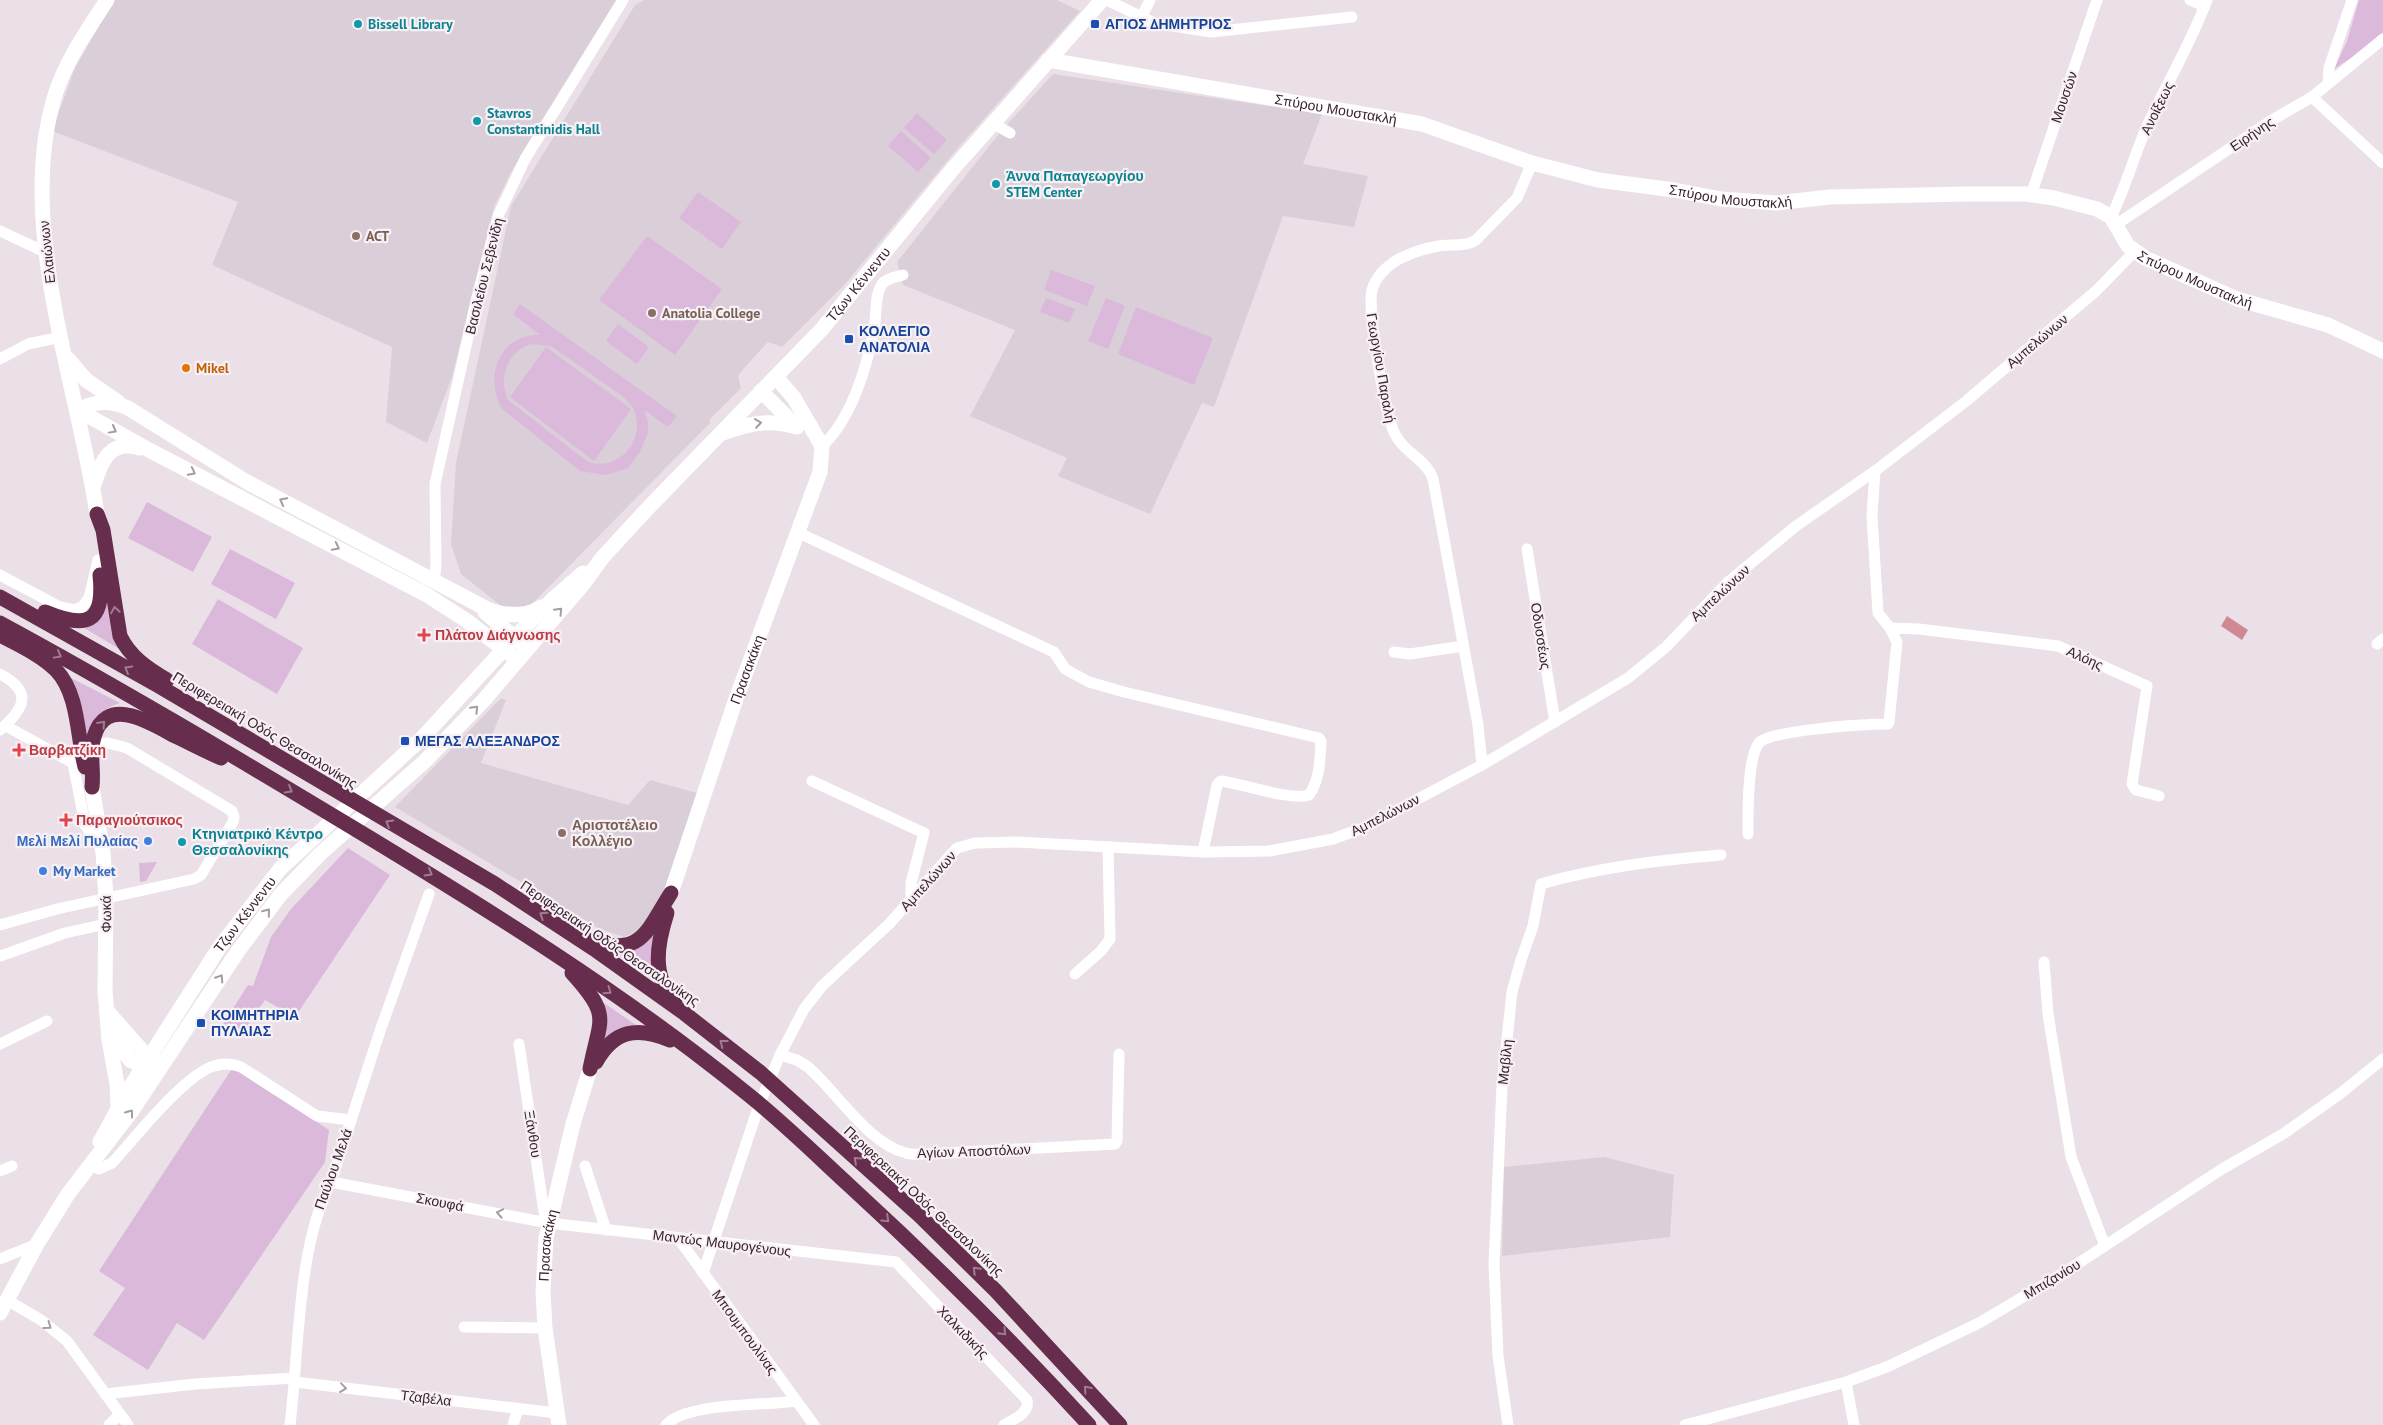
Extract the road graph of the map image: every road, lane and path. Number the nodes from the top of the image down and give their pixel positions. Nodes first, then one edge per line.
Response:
1 (107, 0) edge
2 (623, 0) edge
3 (1102, 0) edge
4 (1107, 0) edge
5 (1150, 0) edge
6 (2097, 0) edge
7 (2190, 0) edge
8 (2352, 0) edge
9 (2205, 3) edge
10 (1352, 17) dead end
11 (1140, 18) junction
12 (2383, 39) edge
13 (1048, 60) junction
14 (2328, 84) junction
15 (2312, 97) junction
16 (992, 123) junction
17 (1010, 133) dead end
18 (1532, 163) junction
19 (2383, 163) edge
20 (2031, 194) junction
21 (2114, 221) junction
22 (0, 231) edge
23 (2134, 252) junction
24 (46, 253) junction
25 (903, 275) dead end
26 (61, 337) junction
27 (2383, 351) edge
28 (66, 356) junction
29 (0, 359) edge
30 (776, 377) junction
31 (761, 391) junction
32 (128, 408) junction
33 (78, 410) junction
34 (797, 427) junction
35 (720, 434) junction
36 (819, 442) junction
37 (149, 450) junction
38 (1875, 471) junction
39 (94, 488) junction
40 (97, 514) junction
41 (799, 533) junction
42 (1527, 549) dead end
43 (602, 558) junction
44 (98, 560) junction
45 (0, 575) edge
46 (434, 581) junction
47 (0, 590) edge
48 (0, 596) edge
49 (465, 598) junction
50 (552, 600) junction
51 (0, 623) edge
52 (1890, 628) junction
53 (0, 635) edge
54 (509, 644) junction
55 (1463, 646) junction
56 (528, 648) junction
57 (1394, 652) dead end
58 (517, 661) junction
59 (0, 674) edge
60 (1555, 722) junction
61 (3, 728) edge
62 (92, 745) junction
63 (290, 764) junction
64 (1482, 765) junction
65 (259, 771) junction
66 (812, 781) dead end
67 (92, 787) junction
68 (2159, 796) dead end
69 (1748, 834) dead end
70 (101, 835) junction
71 (1108, 847) junction
72 (1203, 852) junction
73 (1721, 855) dead end
74 (671, 893) junction
75 (429, 894) dead end
76 (106, 899) junction
77 (911, 899) junction
78 (106, 924) junction
79 (0, 925) edge
80 (569, 932) junction
81 (0, 956) edge
82 (557, 956) junction
83 (2044, 962) dead end
84 (1075, 974) dead end
85 (107, 1011) junction
86 (684, 1013) junction
87 (47, 1021) dead end
88 (125, 1030) junction
89 (109, 1032) junction
90 (164, 1035) junction
91 (0, 1044) edge
92 (519, 1044) dead end
93 (691, 1050) junction
94 (780, 1054) junction
95 (1119, 1054) dead end
96 (2383, 1059) edge
97 (152, 1067) junction
98 (590, 1069) junction
99 (118, 1107) junction
100 (351, 1120) junction
101 (89, 1165) junction
102 (12, 1166) dead end
103 (585, 1166) dead end
104 (0, 1171) edge
105 (332, 1182) junction
106 (548, 1223) junction
107 (606, 1230) junction
108 (678, 1238) junction
109 (714, 1242) junction
110 (37, 1244) junction
111 (2105, 1246) junction
112 (0, 1259) edge
113 (896, 1262) joint
114 (703, 1273) junction
115 (7, 1300) junction
116 (0, 1314) edge
117 (464, 1327) dead end
118 (545, 1328) junction
119 (295, 1380) junction
120 (1846, 1382) junction
121 (105, 1394) junction
122 (796, 1401) junction
123 (518, 1410) junction
124 (119, 1415) junction
125 (558, 1419) edge
126 (109, 1425) edge
127 (128, 1425) edge
128 (290, 1425) edge
129 (513, 1425) edge
130 (666, 1425) edge
131 (814, 1425) edge
132 (1004, 1425) edge
133 (1089, 1425) edge
134 (1120, 1425) edge
135 (1508, 1425) edge
136 (1685, 1425) edge
137 (1854, 1425) edge

1 - 24 main road, Ελαιώνων
2 - 46 street, Βασιλείου Σεβενίδη
3 - 13 main road, Τζων Κέννεντυ
4 - 11 street
5 - 11 street
6 - 20 street, Μουσών
7 - 9 street
8 - 14 street
9 - 21 street, Ανοίξεως
10 - 11 street
12 - 14 street, Ειρήνης
13 - 16 main road, Τζων Κέννεντυ
13 - 18 main road, Σπύρου Μουστακλή
14 - 15 street, Ειρήνης
15 - 19 street
15 - 21 street, Ειρήνης
16 - 17 street
16 - 30 main road, Τζων Κέννεντυ
18 - 20 main road, Σπύρου Μουστακλή
18 - 55 street, Γεωργίου Παραλή
20 - 21 main road, Σπύρου Μουστακλή
21 - 23 main road, Σπύρου Μουστακλή
22 - 24 street
23 - 27 main road, Σπύρου Μουστακλή
23 - 38 street, Αμπελώνων
24 - 26 main road, Ελαιώνων
25 - 36 street
26 - 28 main road, Ελαιώνων
26 - 29 street
28 - 32 main road
28 - 33 main road, Ελαιώνων
30 - 31 main road, Τζων Κέννεντυ
30 - 36 main road
31 - 34 main road
31 - 35 main road, Τζων Κέννεντυ
32 - 33 main road
46 -> 32 main road
33 -> 37 main road
33 - 39 main road, Ελαιώνων
35 -> 34 main road
34 - 36 main road
35 - 43 main road, Τζων Κέννεντυ
36 - 41 main road, Πρασακάκη
37 - 39 main road
37 -> 54 main road
38 - 52 street
38 - 60 street, Αμπελώνων
39 - 40 main road, Ελαιώνων
40 - 44 highway
63 -> 40 highway
41 - 72 street
41 - 74 main road, Πρασακάκη
42 - 60 street, Οδυσσέως
43 - 50 main road, Τζων Κέννεντυ
56 -> 43 main road, Τζων Κέννεντυ
44 - 45 street
44 - 47 highway
46 - 49 main road
63 -> 48 highway, Περιφερειακή Οδός Θεσσαλονίκης
49 - 50 main road
49 - 54 main road
50 - 54 main road, Τζων Κέννεντυ
51 -> 65 highway
52 - 68 street, Αλόης
52 - 69 street
53 - 67 highway
54 - 56 main road
54 - 58 main road
54 - 90 main road, Τζων Κέννεντυ
55 - 57 street
55 - 64 street, Γεωργίου Παραλή
56 - 58 main road, Τζων Κέννεντυ
97 -> 58 main road, Τζων Κέννεντυ
59 - 61 street
60 - 64 street, Αμπελώνων
61 - 70 street
62 -> 65 highway
62 - 67 highway
62 - 76 street
80 -> 63 highway, Περιφερειακή Οδός Θεσσαλονίκης
64 - 72 street, Αμπελώνων
65 -> 82 highway
66 - 77 street
67 - 70 main road, Φωκά
70 - 76 main road, Φωκά
71 - 72 street, Αμπελώνων
71 - 77 street, Αμπελώνων
71 - 84 street
73 - 135 street, Μαβίλη
74 - 80 highway
74 - 86 highway
75 - 100 street, Παύλου Μελά
76 - 78 main road, Φωκά
76 - 79 street
77 - 94 street, Αμπελώνων
78 - 81 street
78 - 85 main road, Φωκά
80 - 86 highway, Περιφερειακή Οδός Θεσσαλονίκης
82 -> 93 highway
82 - 98 highway
83 - 111 street
85 - 88 main road
85 - 89 main road, Φωκά
134 -> 86 highway, Περιφερειακή Οδός Θεσσαλονίκης
87 - 91 street
88 - 90 main road
88 - 97 main road
89 - 97 main road, Φωκά
89 - 99 main road
90 - 97 main road, Τζων Κέννεντυ
92 - 106 street, Ξάνθου
93 - 98 highway
93 -> 133 highway
94 - 95 street, Αγίων Αποστόλων
94 - 109 street, Αμπελώνων
96 - 111 street, Μπιζανίου
97 - 99 main road, Τζων Κέννεντυ
101 -> 97 main road, Τζων Κέννεντυ
98 - 106 main road, Πρασακάκη
99 - 101 main road, Τζων Κέννεντυ
100 - 101 street
100 - 105 street, Παύλου Μελά
101 - 110 main road, Τζων Κέννεντυ
102 - 104 street
103 - 107 street
106 -> 105 street, Σκουφά
105 - 119 street, Παύλου Μελά
106 - 107 street, Μαντώς Μαυρογένους
106 - 118 main road, Πρασακάκη
107 - 108 street, Μαντώς Μαυρογένους
108 - 109 street, Μαντώς Μαυρογένους
108 - 114 street, Μπουμπουλίνας
109 - 113 street, Μαντώς Μαυρογένους
109 - 114 street, Αμπελώνων
110 - 112 street
110 - 115 main road, Τζων Κέννεντυ
111 - 120 street, Μπιζανίου
113 - 132 street, Χαλκιδικής
114 - 122 street, Μπουμπουλίνας
115 - 116 main road, Τζων Κέννεντυ
115 -> 121 street
117 - 118 street
118 - 125 main road, Πρασακάκη
119 - 121 street, Τζαβέλα
119 -> 123 street, Τζαβέλα
119 - 128 street, Παύλου Μελά
120 - 136 street, Μπιζανίου
120 - 137 street
121 - 124 street
122 - 130 street
122 - 131 street, Μπουμπουλίνας
123 - 125 street, Τζαβέλα
123 - 129 street
124 - 126 street
124 - 127 street

